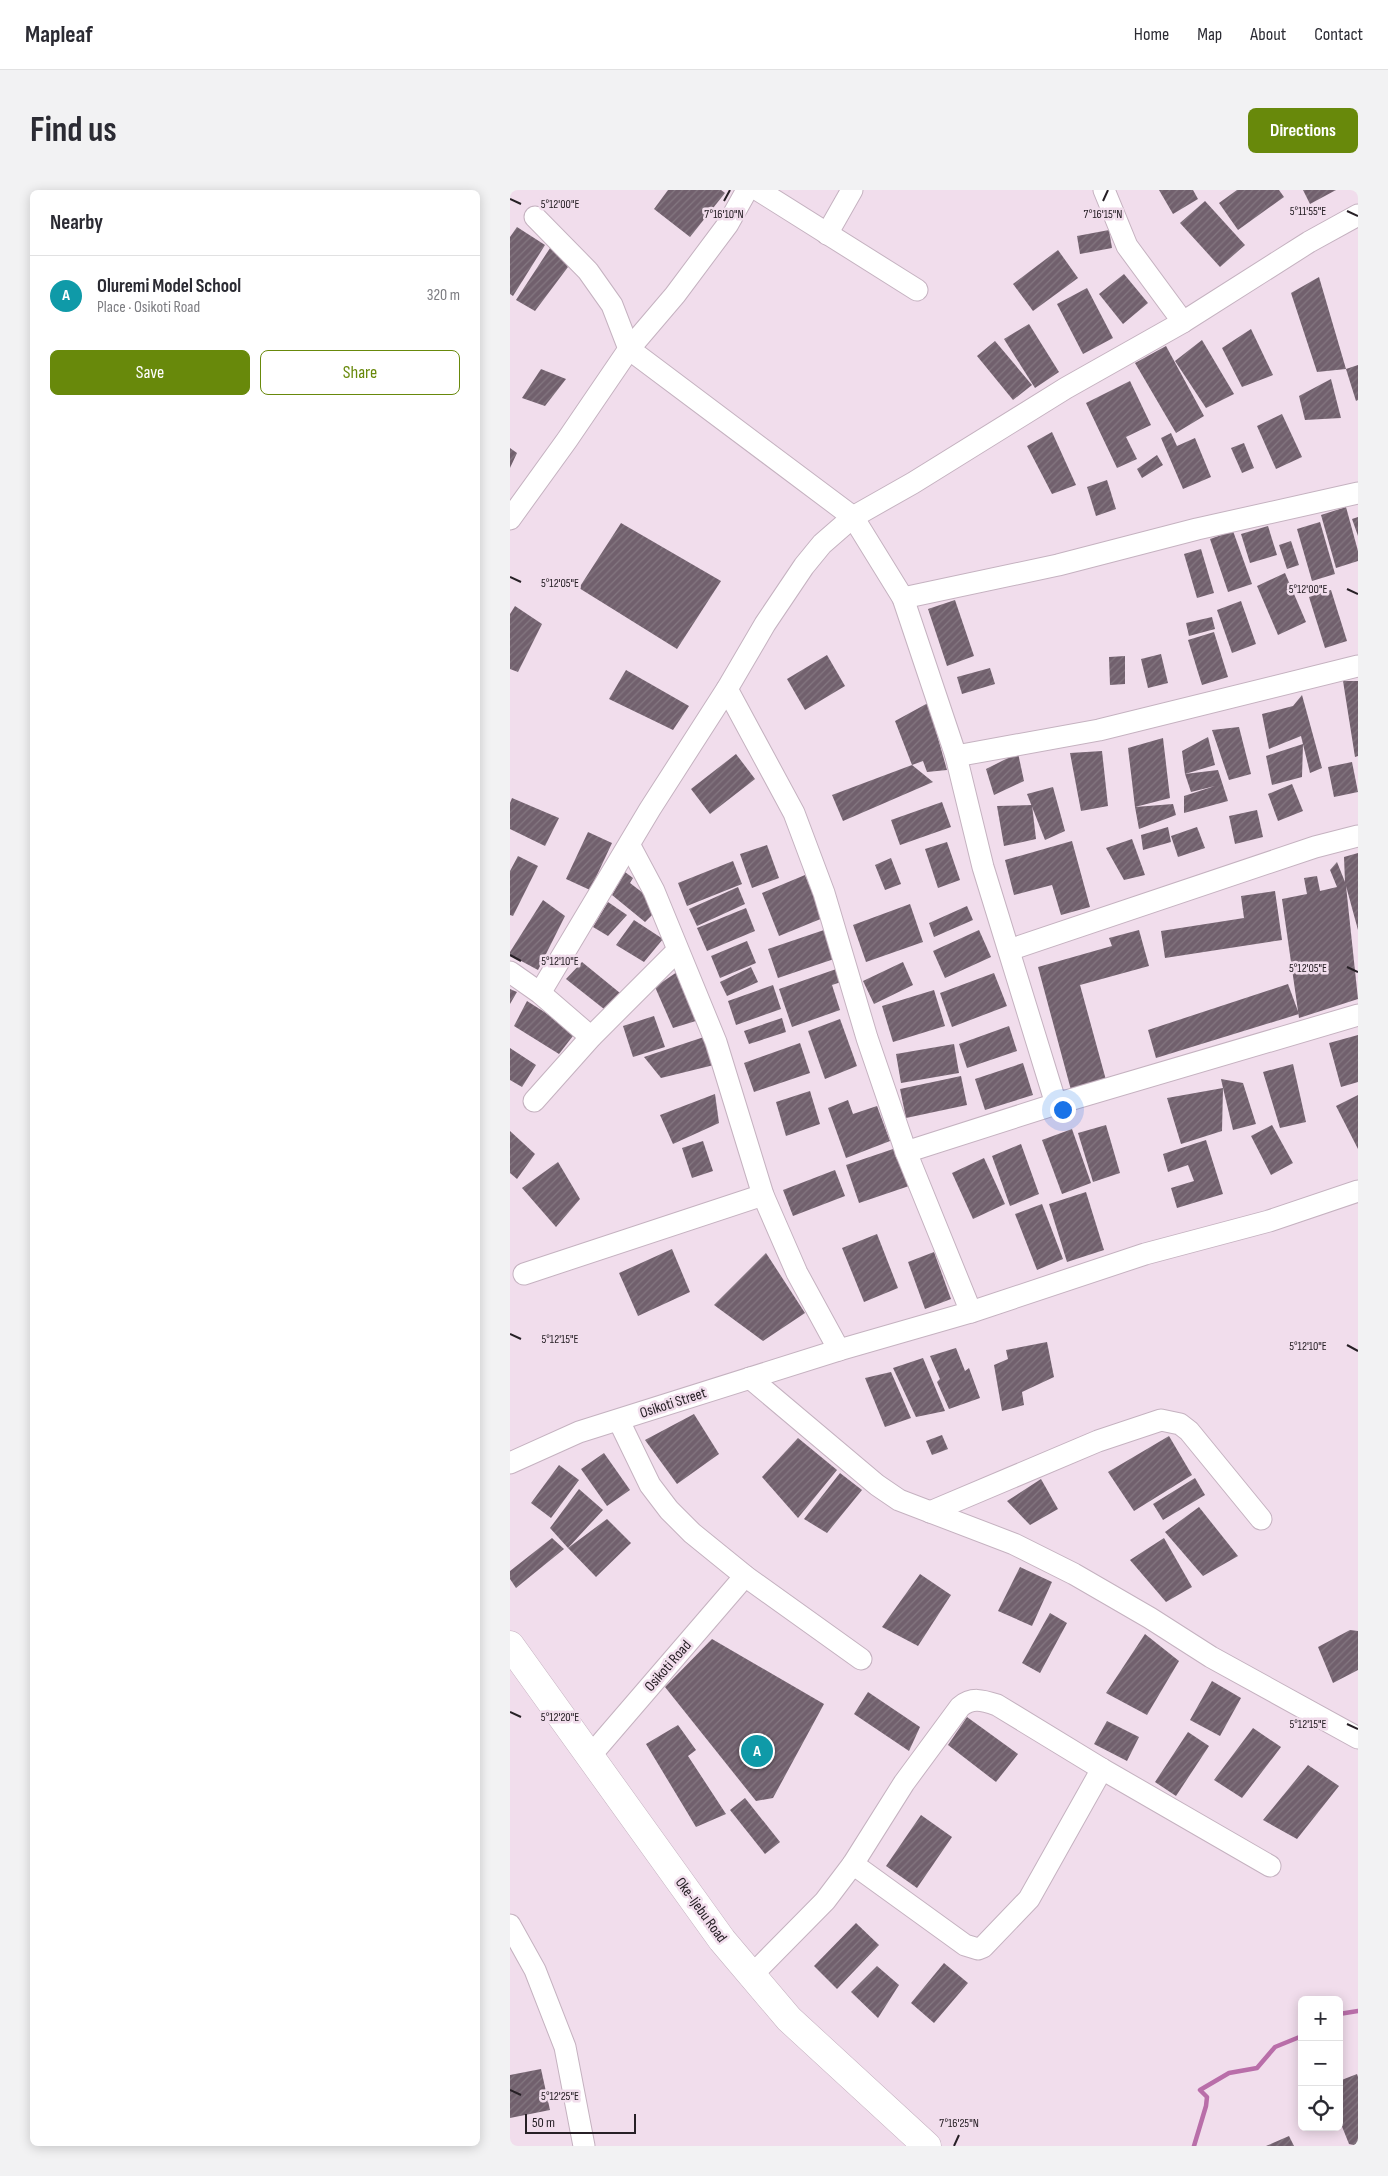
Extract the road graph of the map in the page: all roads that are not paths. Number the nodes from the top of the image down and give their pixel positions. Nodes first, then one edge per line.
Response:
1 (747, 190) edge
2 (758, 190) edge
3 (852, 190) edge
4 (1104, 190) edge
5 (1358, 215) edge
6 (535, 217) dead end
7 (827, 234) junction
8 (917, 290) dead end
9 (1183, 322) junction
10 (629, 349) junction
11 (1358, 493) edge
12 (852, 517) junction
13 (510, 518) edge
14 (903, 598) junction
15 (1358, 666) edge
16 (727, 690) junction
17 (956, 756) junction
18 (1358, 836) edge
19 (630, 846) junction
20 (1009, 950) junction
21 (677, 951) junction
22 (510, 972) edge
23 (540, 993) junction
24 (1358, 1015) edge
25 (592, 1037) junction
26 (534, 1101) dead end
27 (1056, 1104) junction
28 (906, 1152) junction
29 (1358, 1191) edge
30 (763, 1195) junction
31 (524, 1274) dead end
32 (971, 1312) junction
33 (839, 1350) junction
34 (750, 1378) junction
35 (619, 1421) junction
36 (510, 1463) edge
37 (930, 1512) junction
38 (1261, 1519) dead end
39 (745, 1576) junction
40 (510, 1644) edge
41 (861, 1659) dead end
42 (1358, 1738) edge
43 (591, 1755) junction
44 (1102, 1770) junction
45 (852, 1864) junction
46 (1270, 1866) dead end
47 (510, 1925) edge
48 (752, 1975) junction
49 (584, 2146) edge
50 (927, 2146) edge

1 - 10 street
2 - 7 street
3 - 7 street
4 - 9 street
5 - 9 street
6 - 10 street
7 - 8 street
9 - 12 street
10 - 12 street
10 - 13 street
11 - 14 street
12 - 14 street
12 - 16 street
14 - 17 street
15 - 17 street
16 - 19 street
16 - 28 street
17 - 20 street
18 - 20 street
19 - 21 street
19 - 23 street
20 - 27 street
21 - 25 street
21 - 30 street
22 - 23 street
23 - 25 street
24 - 27 street
25 - 26 street
27 - 28 street
28 - 32 street
29 - 32 street, Osikoti Street
30 - 31 street
30 - 33 street
32 - 33 street, Osikoti Street
33 - 34 street, Osikoti Street
34 - 35 street, Osikoti Street
34 - 37 street
35 - 36 street, Osikoti Street
35 - 39 street
37 - 38 street
37 - 42 street
39 - 41 street
39 - 43 street, Osikoti Road
40 - 43 main road, Oke-Ijebu Road
43 - 48 main road, Oke-Ijebu Road
44 - 45 street
44 - 45 street
44 - 46 street
45 - 48 street
47 - 49 street
48 - 50 main road, Oke-Ijebu Road

